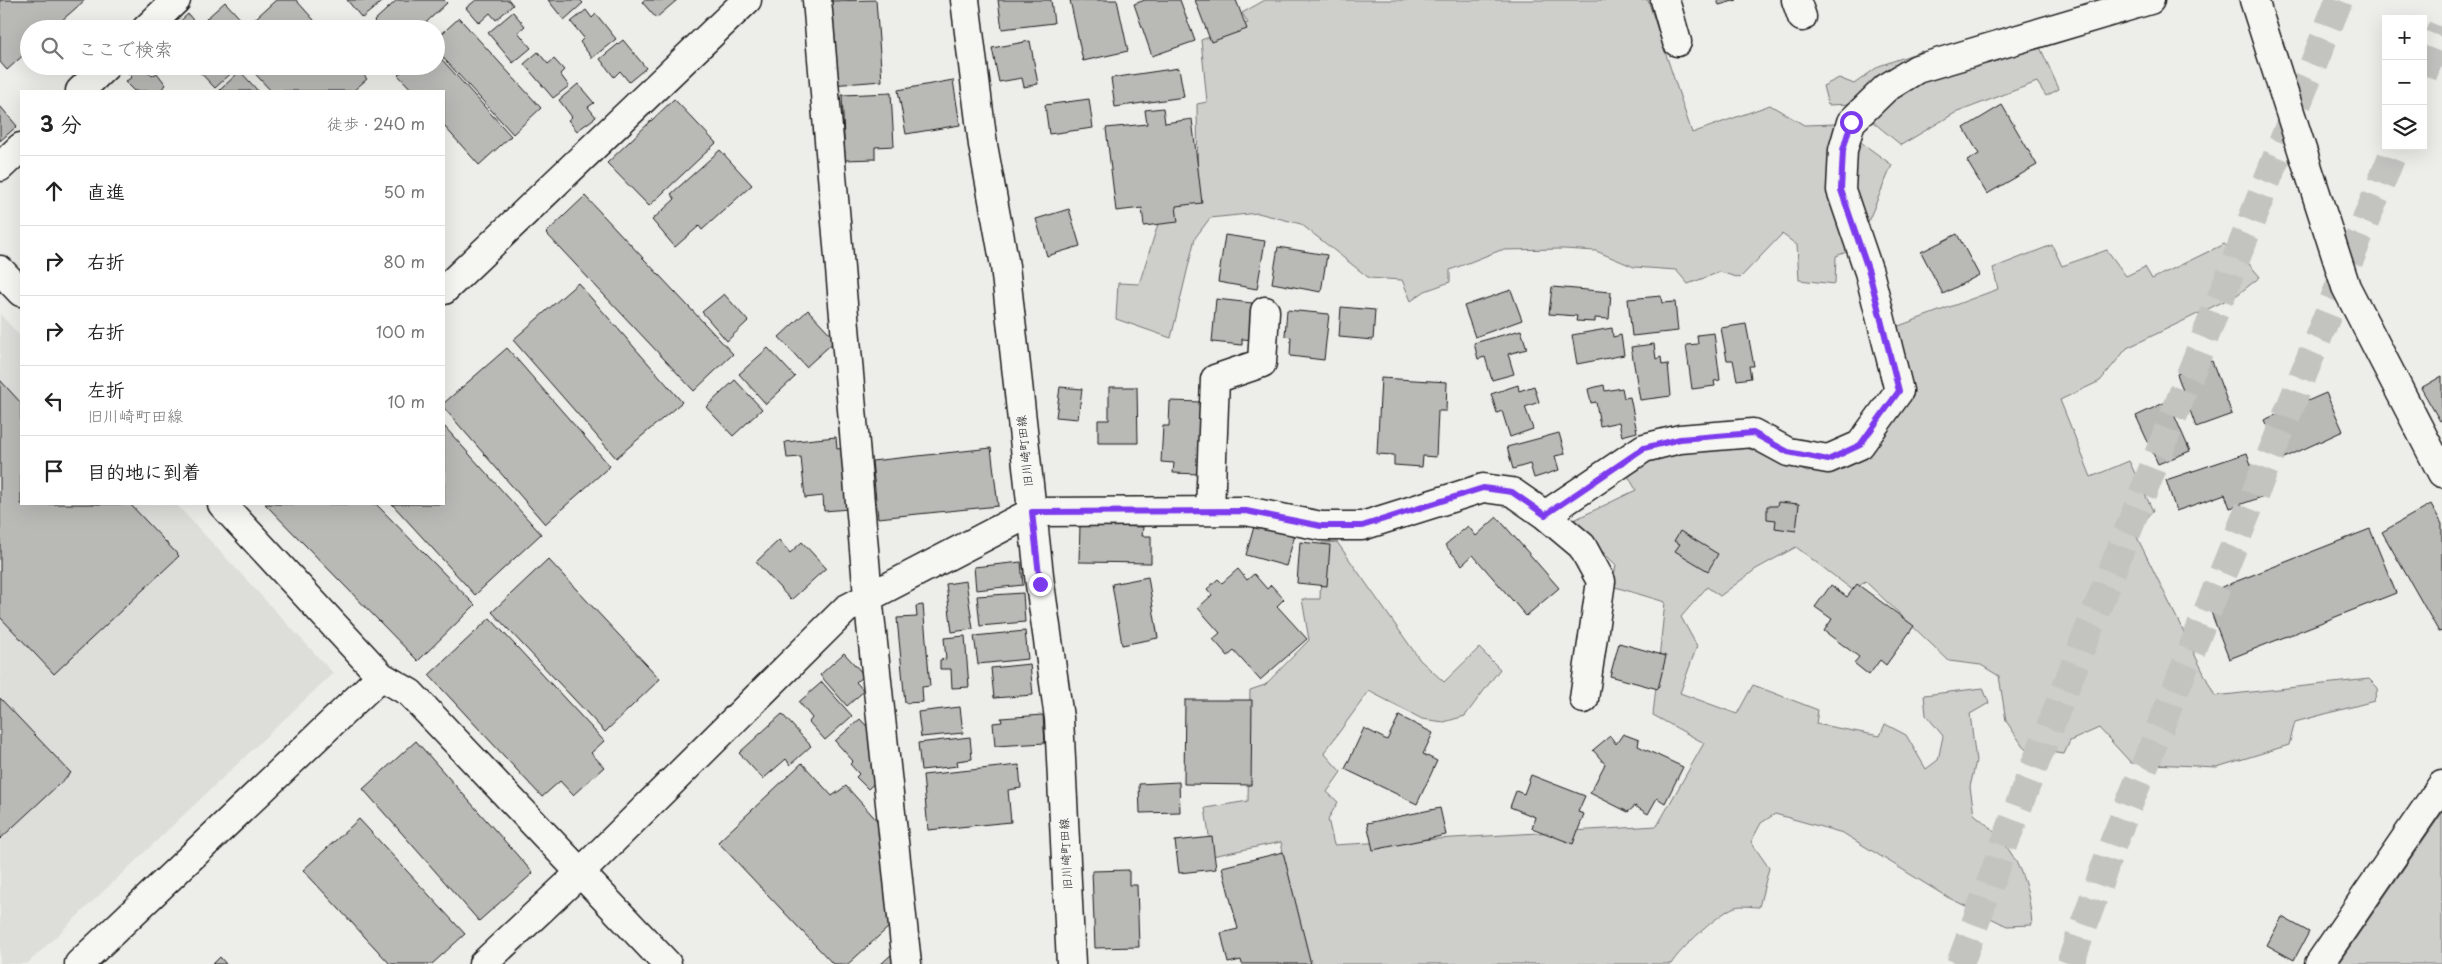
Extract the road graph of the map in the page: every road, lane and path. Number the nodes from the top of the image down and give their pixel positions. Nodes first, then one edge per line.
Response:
1 (176, 0) edge
2 (747, 0) edge
3 (817, 0) edge
4 (965, 0) edge
5 (1665, 0) edge
6 (2150, 0) edge
7 (2254, 0) edge
8 (155, 20) edge
9 (1677, 42) dead end
10 (97, 75) edge
11 (81, 90) edge
12 (20, 148) edge
13 (0, 167) edge
14 (0, 270) edge
15 (445, 289) edge
16 (20, 291) edge
17 (1265, 311) dead end
18 (2442, 473) edge
19 (223, 505) edge
20 (1210, 511) junction
21 (1032, 512) junction
22 (1545, 515) junction
23 (868, 596) junction
24 (381, 676) junction
25 (1584, 698) dead end
26 (2442, 785) edge
27 (581, 872) junction
28 (79, 964) edge
29 (483, 964) edge
30 (667, 964) edge
31 (907, 964) edge
32 (1071, 964) edge
33 (2319, 964) edge

1 - 8 street
2 - 15 street
3 - 23 street
4 - 21 street, 旧川崎町田線
5 - 9 street
6 - 22 street
7 - 18 street
10 - 11 street
12 - 13 street
14 - 16 street
17 - 20 street
19 - 24 street
20 - 21 street
20 - 22 street
21 - 23 street
21 - 32 street, 旧川崎町田線
22 - 25 street
23 - 27 street
23 - 31 street
24 - 27 street
24 - 28 street
26 - 33 street
27 - 29 street
27 - 30 street

